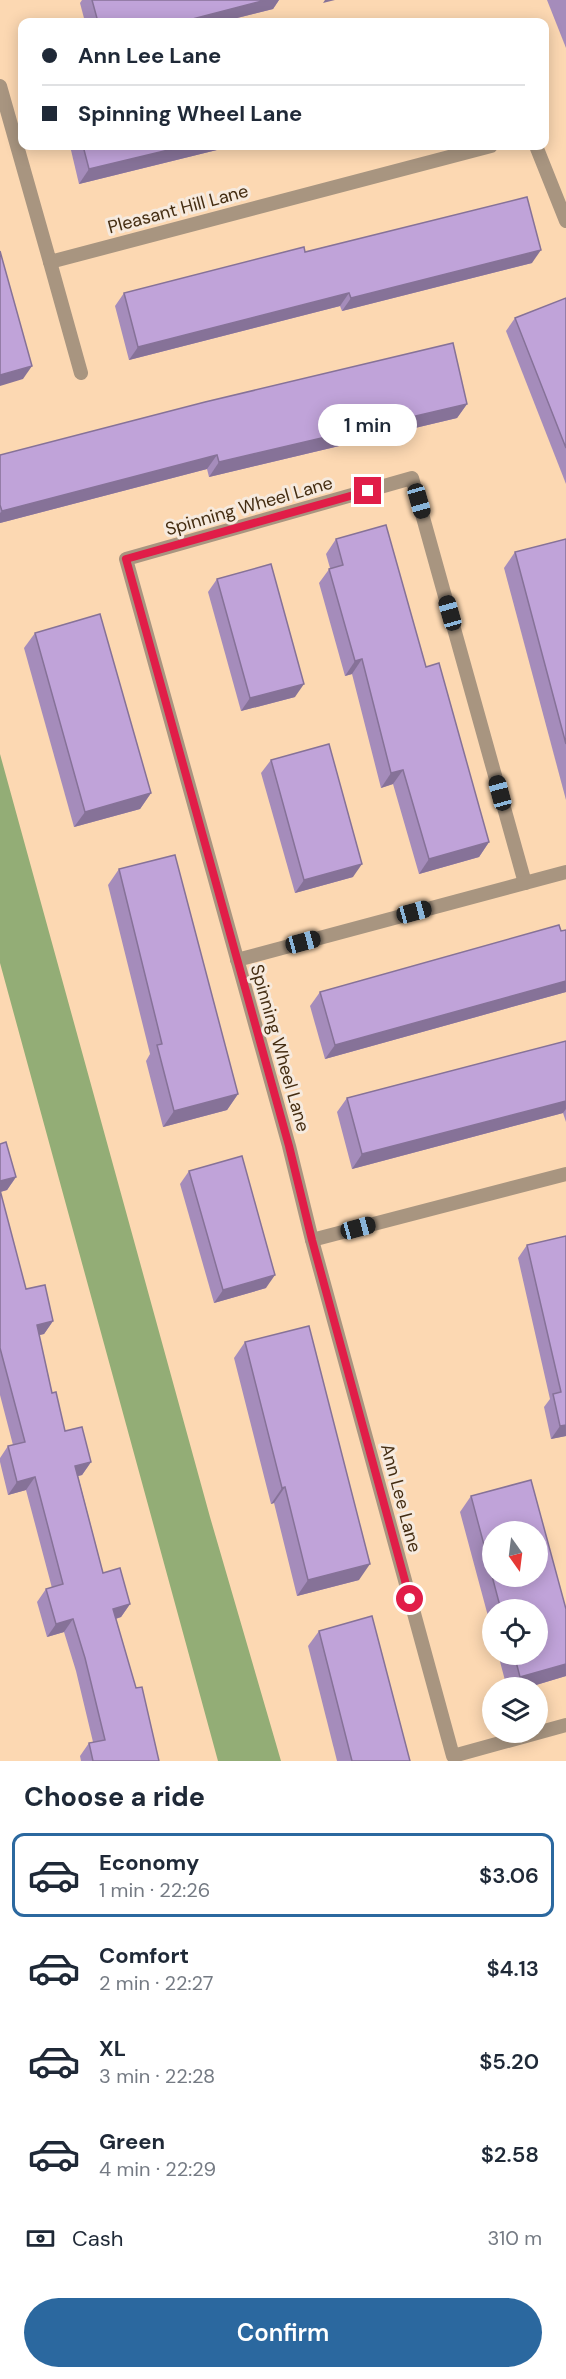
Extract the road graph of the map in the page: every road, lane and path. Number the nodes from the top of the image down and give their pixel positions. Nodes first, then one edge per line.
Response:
1 (0, 87) edge
2 (476, 150) edge
3 (538, 150) edge
4 (566, 221) edge
5 (50, 262) junction
6 (81, 372) dead end
7 (566, 872) edge
8 (525, 883) junction
9 (237, 960) junction
10 (289, 1146) joint
11 (566, 1174) edge
12 (312, 1240) junction
13 (566, 1725) edge
14 (454, 1758) edge

1 - 5 lane
2 - 5 lane, Pleasant Hill Lane
3 - 4 lane
5 - 6 lane
7 - 8 lane, Spinning Wheel Lane
8 - 9 lane, Spinning Wheel Lane
8 - 9 lane, Spinning Wheel Lane
9 - 10 lane, Spinning Wheel Lane
10 - 12 lane, Ann Lee Lane
11 - 12 lane
12 - 14 lane, Ann Lee Lane
13 - 14 lane, Ann Lee Lane

